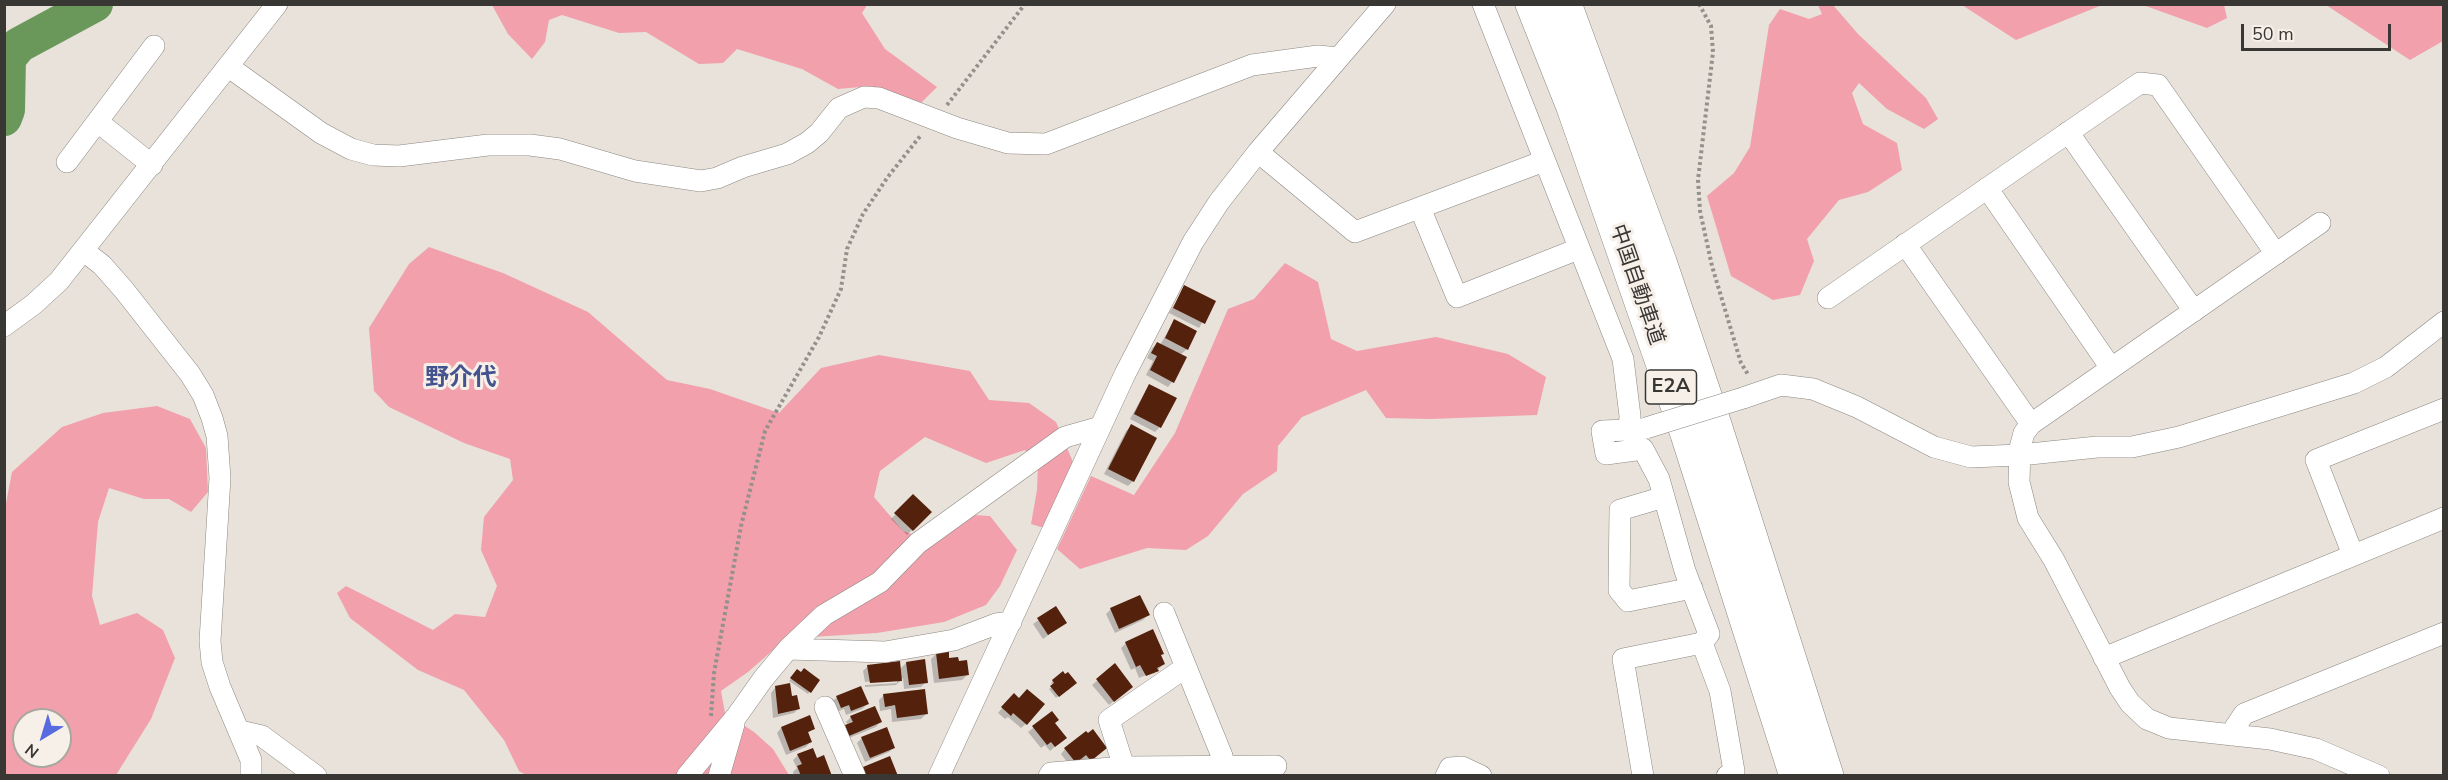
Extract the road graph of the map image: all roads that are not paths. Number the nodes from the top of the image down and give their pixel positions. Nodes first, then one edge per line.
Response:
1 (277, 4) edge
2 (1385, 4) edge
3 (1483, 4) edge
4 (1532, 4) edge
5 (1565, 4) edge
6 (154, 46) dead end
7 (1338, 58) junction
8 (229, 67) junction
9 (98, 122) junction
10 (2068, 132) junction
11 (1258, 152) junction
12 (1544, 161) junction
13 (67, 162) dead end
14 (152, 165) junction
15 (1987, 188) junction
16 (1420, 208) junction
17 (2320, 223) dead end
18 (1905, 244) junction
19 (1578, 249) junction
20 (84, 251) junction
21 (2276, 254) junction
22 (1828, 298) dead end
23 (2194, 311) junction
24 (2444, 322) edge
25 (4, 326) edge
26 (2111, 368) junction
27 (2444, 409) edge
28 (2031, 424) junction
29 (1100, 427) junction
30 (1637, 429) junction
31 (2020, 455) junction
32 (1664, 497) junction
33 (2444, 518) edge
34 (2353, 555) junction
35 (1692, 588) junction
36 (1164, 613) dead end
37 (1011, 622) junction
38 (2444, 633) edge
39 (1702, 643) junction
40 (789, 649) junction
41 (2104, 658) junction
42 (1186, 667) junction
43 (825, 707) dead end
44 (736, 717) junction
45 (240, 731) junction
46 (2230, 735) junction
47 (1223, 766) junction
48 (1276, 766) dead end
49 (1124, 767) junction
50 (251, 776) edge
51 (316, 776) edge
52 (687, 776) edge
53 (719, 776) edge
54 (855, 776) edge
55 (939, 776) edge
56 (1049, 776) edge
57 (1446, 776) edge
58 (1481, 776) edge
59 (1643, 776) edge
60 (1727, 776) edge
61 (1796, 776) edge
62 (1827, 776) edge
63 (2379, 776) edge

1 - 8 street
2 - 7 street
3 - 12 street
4 - 61 highway, 中国自動車道 / E2A
5 - 62 highway, 中国自動車道 / E2A
6 - 9 street
7 - 8 street
7 - 11 street
8 - 14 street
9 - 13 street
9 - 14 street
10 - 15 street
10 - 21 street
10 - 23 street
11 - 16 street
11 - 29 street
12 - 16 street
12 - 19 street
14 - 20 street
15 - 18 street
15 - 26 street
16 - 19 street
17 - 21 street
18 - 22 street
18 - 28 street
19 - 30 street
20 - 25 street
20 - 45 street
21 - 23 street
23 - 26 street
24 - 31 street
26 - 28 street
27 - 34 street
28 - 31 street
29 - 37 street
29 - 40 street
30 - 31 street, bridge
30 - 32 street
31 - 41 street
32 - 35 street
32 - 35 street
33 - 34 street
34 - 41 street
35 - 39 street
36 - 42 street
37 - 40 street
37 - 55 street
38 - 46 street
39 - 59 street
39 - 60 street
40 - 44 street
41 - 46 street
42 - 47 street
42 - 49 street
43 - 54 street
44 - 52 street
44 - 53 street
45 - 50 street
45 - 51 street
46 - 63 street
47 - 48 street
47 - 49 street
49 - 56 street
57 - 58 street

